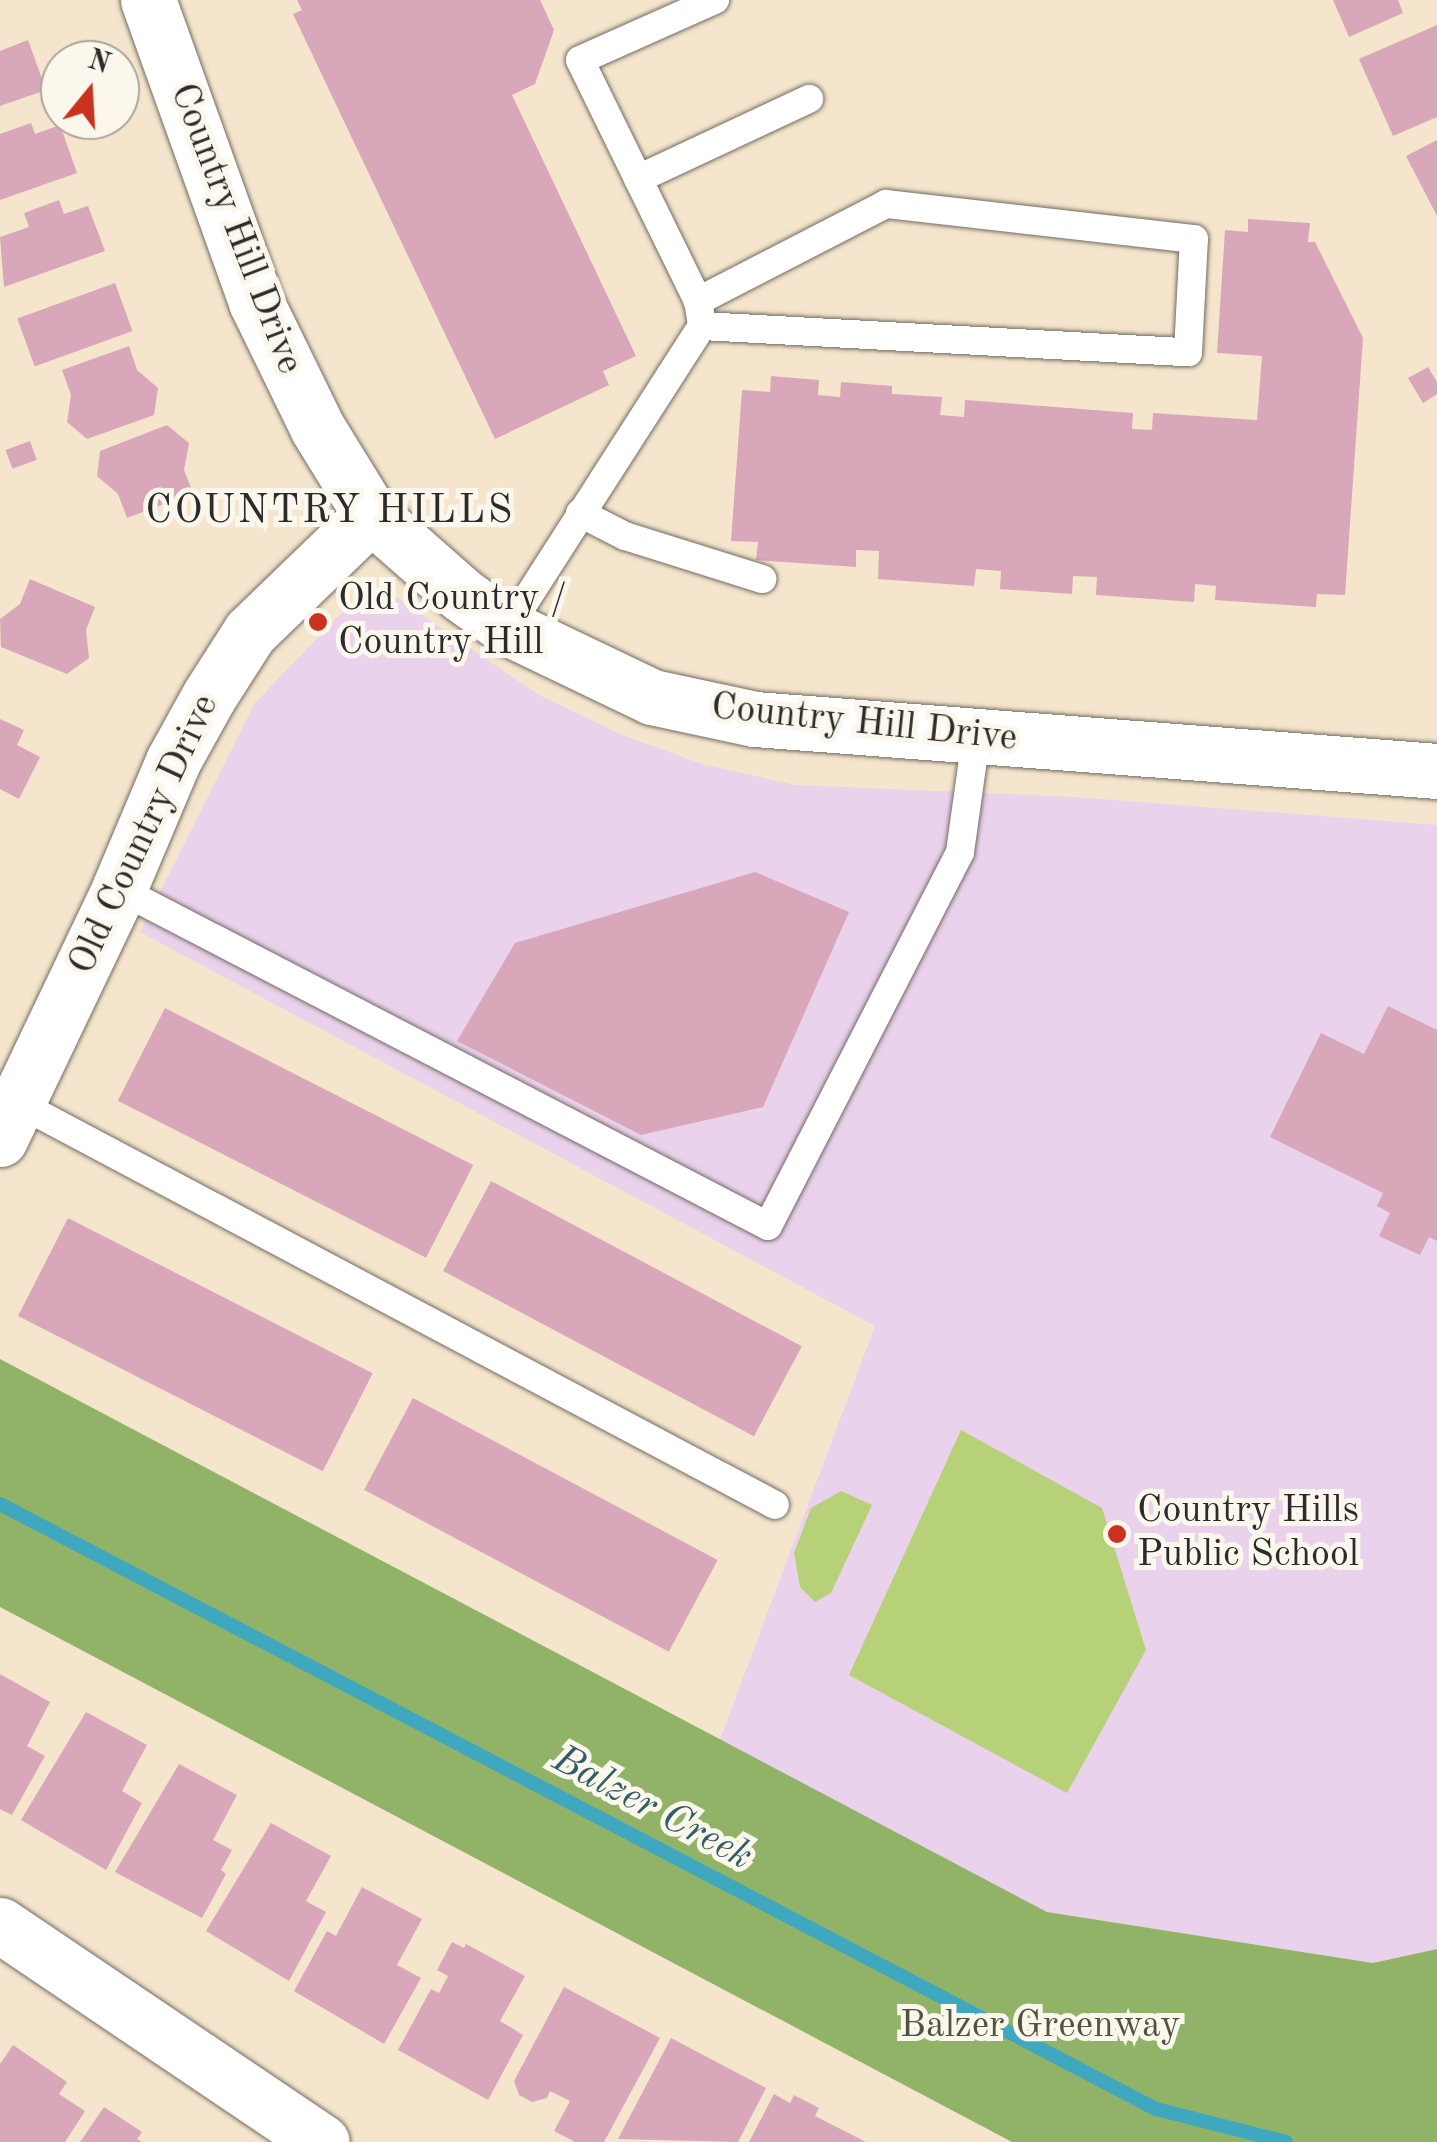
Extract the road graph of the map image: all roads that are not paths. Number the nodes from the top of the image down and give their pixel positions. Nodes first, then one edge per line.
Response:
1 (148, 0) edge
2 (714, 0) edge
3 (809, 99) dead end
4 (638, 179) junction
5 (700, 313) junction
6 (580, 513) junction
7 (371, 515) junction
8 (762, 579) dead end
9 (508, 628) junction
10 (976, 738) junction
11 (1437, 771) edge
12 (119, 889) junction
13 (9, 1121) edge
14 (775, 1504) dead end
15 (0, 1925) edge
16 (322, 2142) edge

1 - 7 street, Country Hill Drive
2 - 4 lane
3 - 4 lane
4 - 5 lane
5 - 5 lane
5 - 6 lane
6 - 8 lane
6 - 9 lane
7 - 9 street, Country Hill Drive
7 - 12 street, Old Country Drive
9 - 10 street, Country Hill Drive
10 - 11 street, Country Hill Drive
10 - 12 lane
12 - 13 street, Old Country Drive
13 - 14 lane
15 - 16 street

